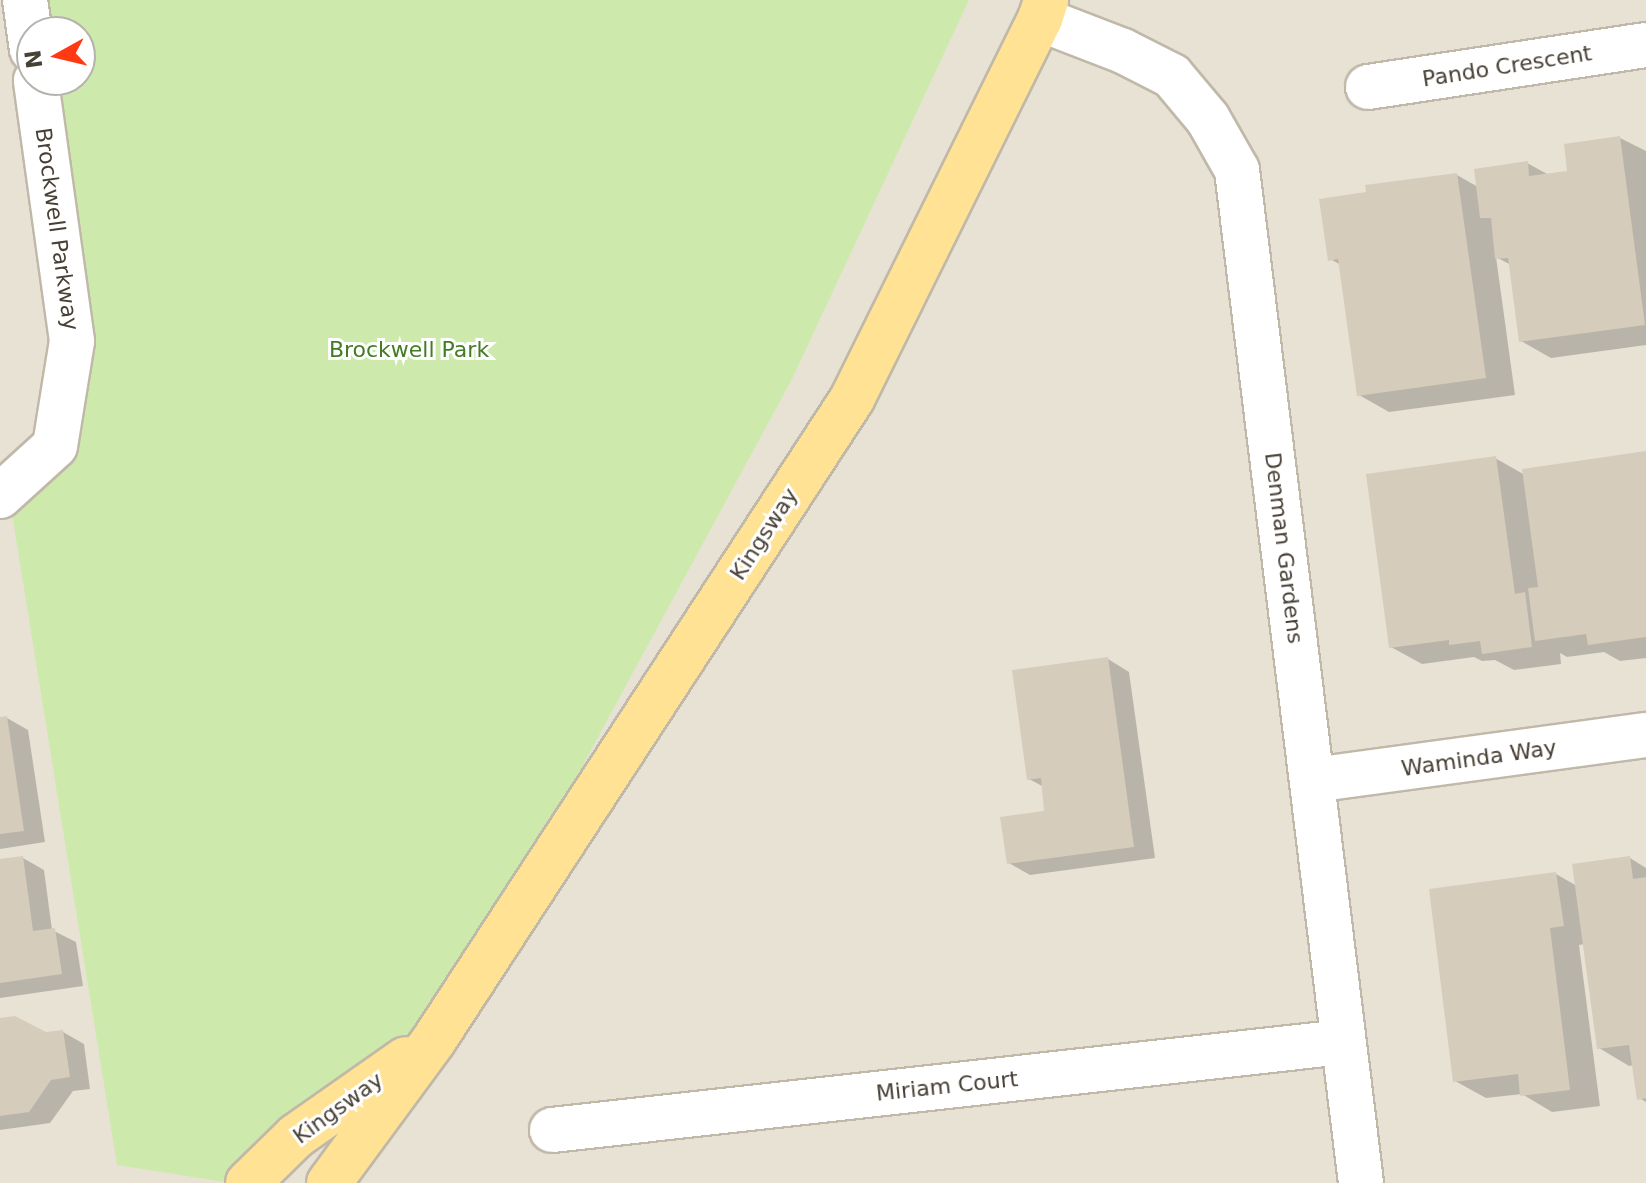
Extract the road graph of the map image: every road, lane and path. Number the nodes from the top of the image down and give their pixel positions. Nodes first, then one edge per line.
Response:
1 (1043, 10) edge
2 (1646, 45) edge
3 (1368, 87) dead end
4 (38, 96) edge
5 (0, 496) edge
6 (1646, 735) edge
7 (1313, 780) junction
8 (434, 1040) junction
9 (1343, 1042) junction
10 (552, 1130) dead end
11 (248, 1183) edge
12 (329, 1183) edge
13 (1361, 1183) edge

1 - 7 street, Denman Gardens
1 - 8 main road, Kingsway
2 - 3 street, Pando Crescent
4 - 5 street, Brockwell Parkway
6 - 7 street, Waminda Way
7 - 9 street, Denman Gardens
8 - 11 main road, Kingsway
8 - 12 main road, Kingsway
9 - 10 street, Miriam Court
9 - 13 street, Denman Gardens

